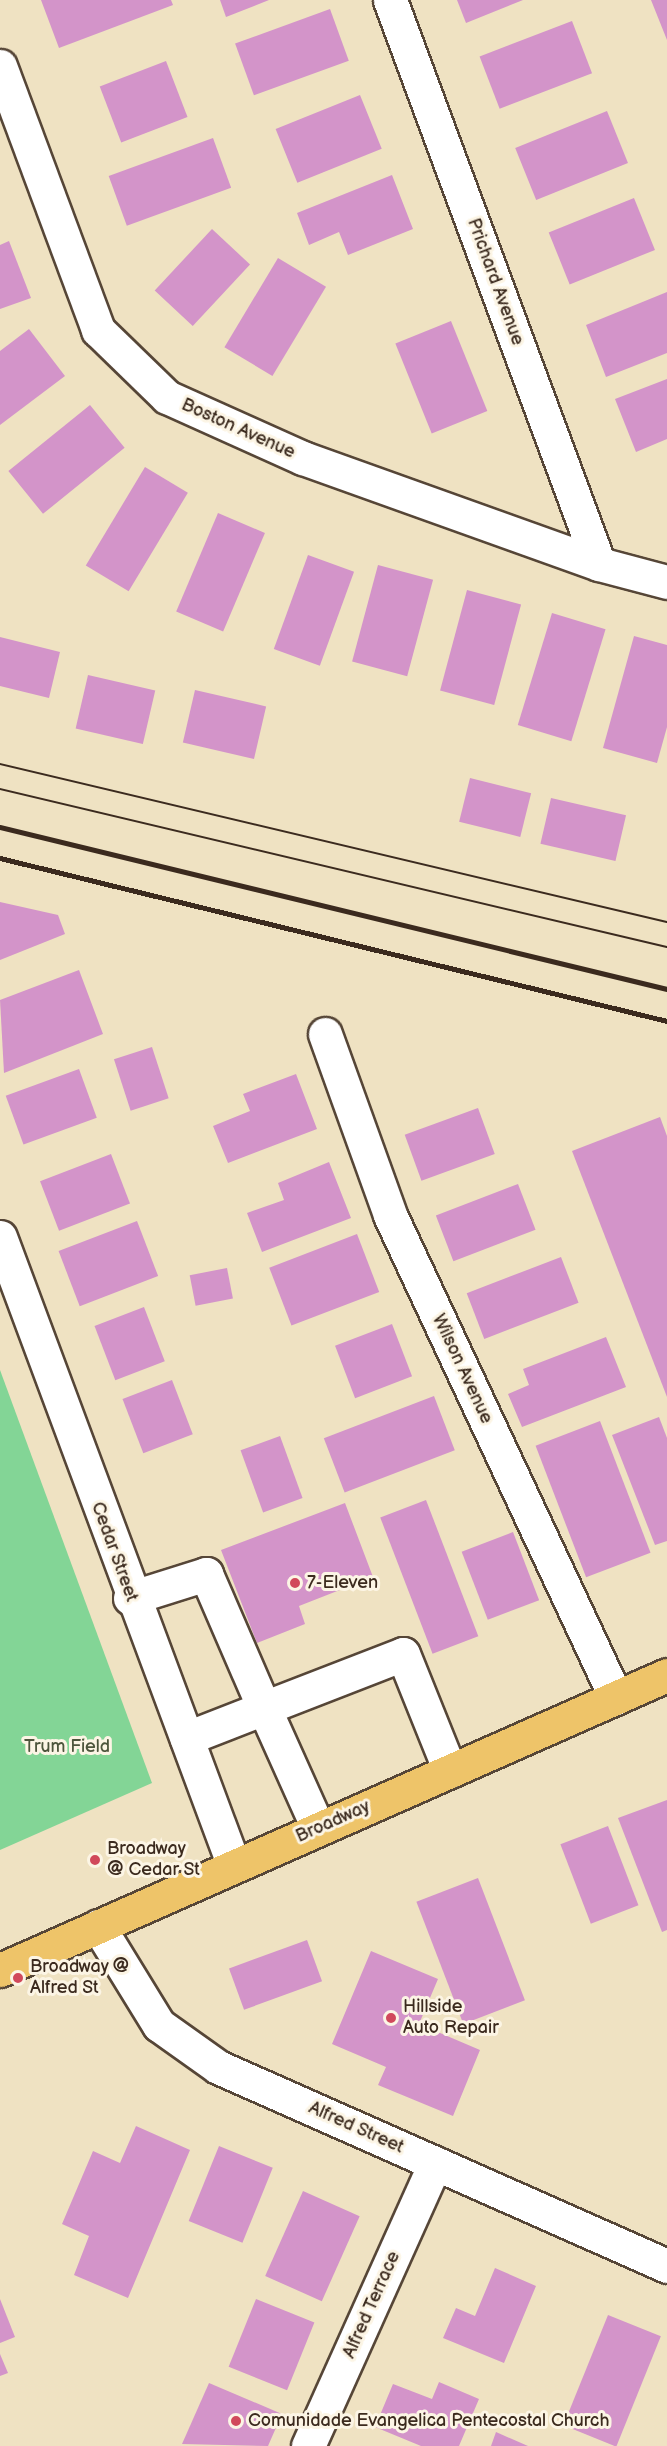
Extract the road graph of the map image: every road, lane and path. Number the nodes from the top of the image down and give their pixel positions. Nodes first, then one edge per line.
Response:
1 (390, 0) edge
2 (0, 66) edge
3 (599, 564) junction
4 (667, 582) edge
5 (325, 1034) dead end
6 (0, 1237) edge
7 (130, 1598) junction
8 (667, 1676) edge
9 (616, 1698) junction
10 (264, 1708) junction
11 (187, 1738) junction
12 (450, 1771) junction
13 (318, 1828) junction
14 (234, 1866) junction
15 (98, 1926) junction
16 (0, 1970) edge
17 (435, 2163) junction
18 (667, 2266) edge
19 (308, 2446) edge

1 - 3 street, Prichard Avenue
2 - 3 street, Boston Avenue
3 - 4 street, Boston Avenue
5 - 9 street, Wilson Avenue
6 - 7 street, Cedar Street
7 - 10 street
7 - 11 street, Cedar Street
8 - 9 main road, Broadway
9 - 12 main road, Broadway
10 - 11 street
10 - 12 street
10 - 13 street
11 - 14 street, Cedar Street
12 - 13 main road, Broadway
13 - 14 main road, Broadway
14 - 15 main road, Broadway
15 - 16 main road, Broadway
15 - 17 street, Alfred Street
17 - 18 street, Alfred Street
17 - 19 street, Alfred Terrace

